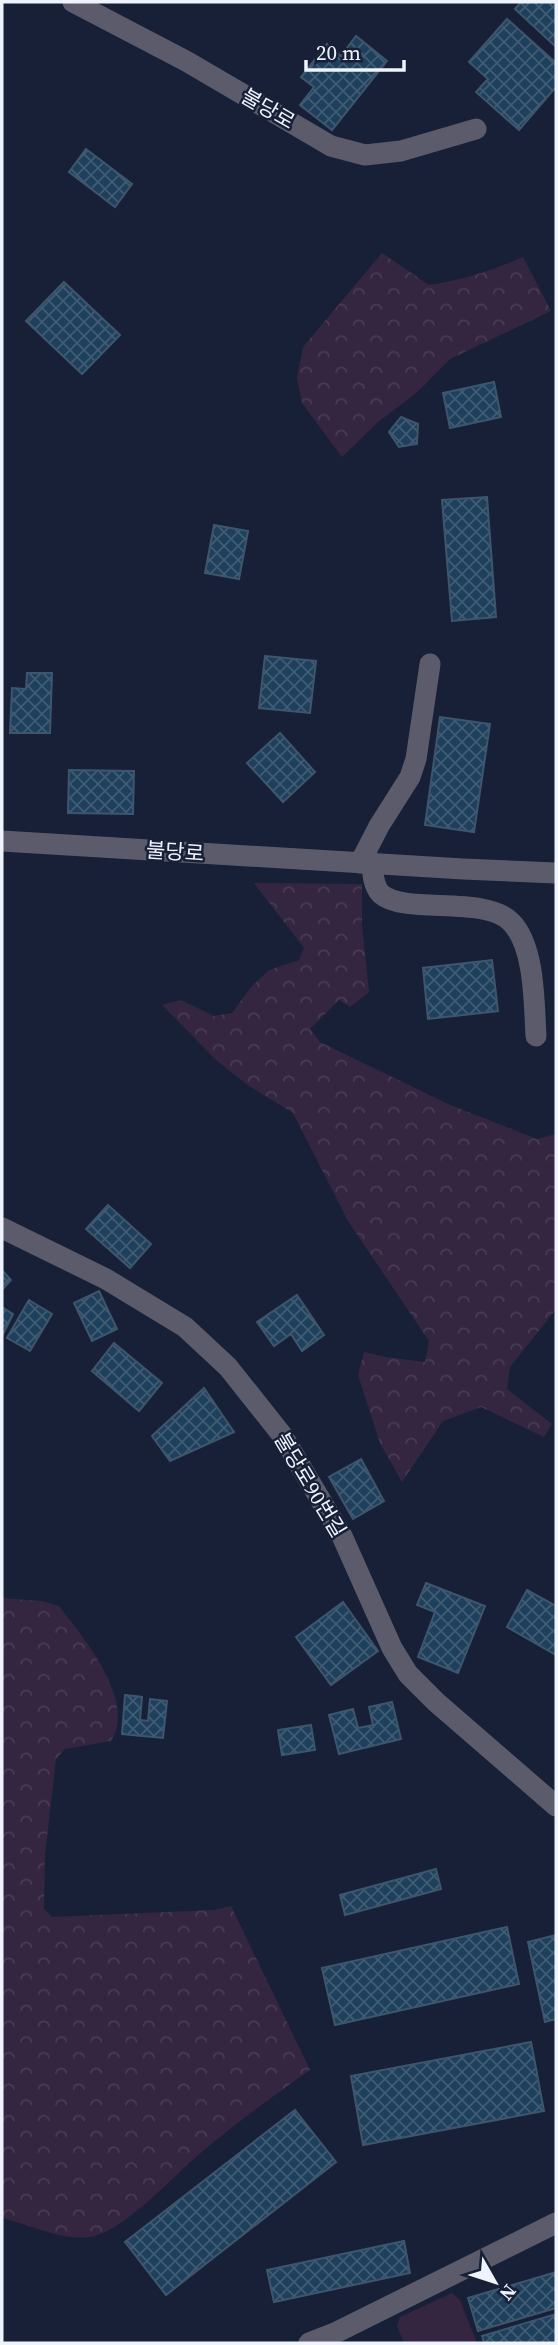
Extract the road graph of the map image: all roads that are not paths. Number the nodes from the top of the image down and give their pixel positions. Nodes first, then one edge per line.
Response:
1 (74, 2) edge
2 (476, 129) dead end
3 (430, 664) dead end
4 (2, 841) edge
5 (360, 863) junction
6 (556, 873) edge
7 (536, 1036) dead end
8 (2, 1228) edge
9 (556, 1806) edge
10 (556, 2222) edge
11 (309, 2343) edge

1 - 2 lane, 불당로
3 - 5 lane
4 - 5 lane, 불당로
5 - 6 lane, 불당로
5 - 7 lane
8 - 9 lane, 불당로90번길
10 - 11 lane

